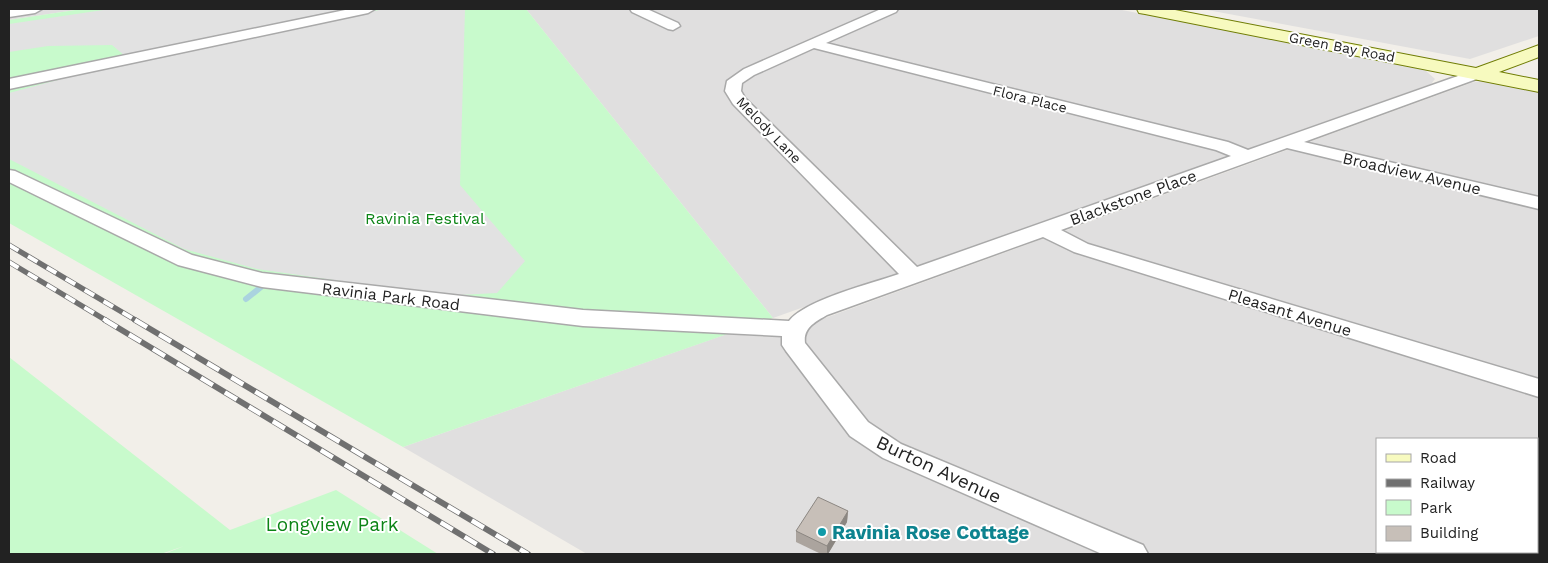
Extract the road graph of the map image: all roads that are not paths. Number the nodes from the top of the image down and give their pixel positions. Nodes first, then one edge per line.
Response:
1 (35, 9) edge
2 (368, 9) edge
3 (638, 9) edge
4 (891, 9) edge
5 (1148, 9) edge
6 (9, 13) edge
7 (673, 26) dead end
8 (813, 44) junction
9 (1539, 51) edge
10 (1477, 74) junction
11 (9, 84) edge
12 (1539, 86) edge
13 (1286, 143) junction
14 (1247, 156) junction
15 (9, 174) edge
16 (1539, 202) edge
17 (1044, 229) junction
18 (914, 276) junction
19 (794, 330) junction
20 (1539, 388) edge
21 (1133, 554) edge

1 - 6 street
2 - 11 street
3 - 7 street
4 - 8 street, Melody Lane
5 - 10 main road, Green Bay Road
8 - 14 street, Flora Place
8 - 18 street, Melody Lane
9 - 10 main road
10 - 12 main road, Green Bay Road
10 - 13 street, Blackstone Place
13 - 14 street, Blackstone Place
13 - 16 street, Broadview Avenue
14 - 17 street, Blackstone Place
15 - 19 street, Ravinia Park Road
17 - 18 street, Blackstone Place
17 - 20 street, Pleasant Avenue
18 - 19 street, Blackstone Place
19 - 21 street, Burton Avenue

